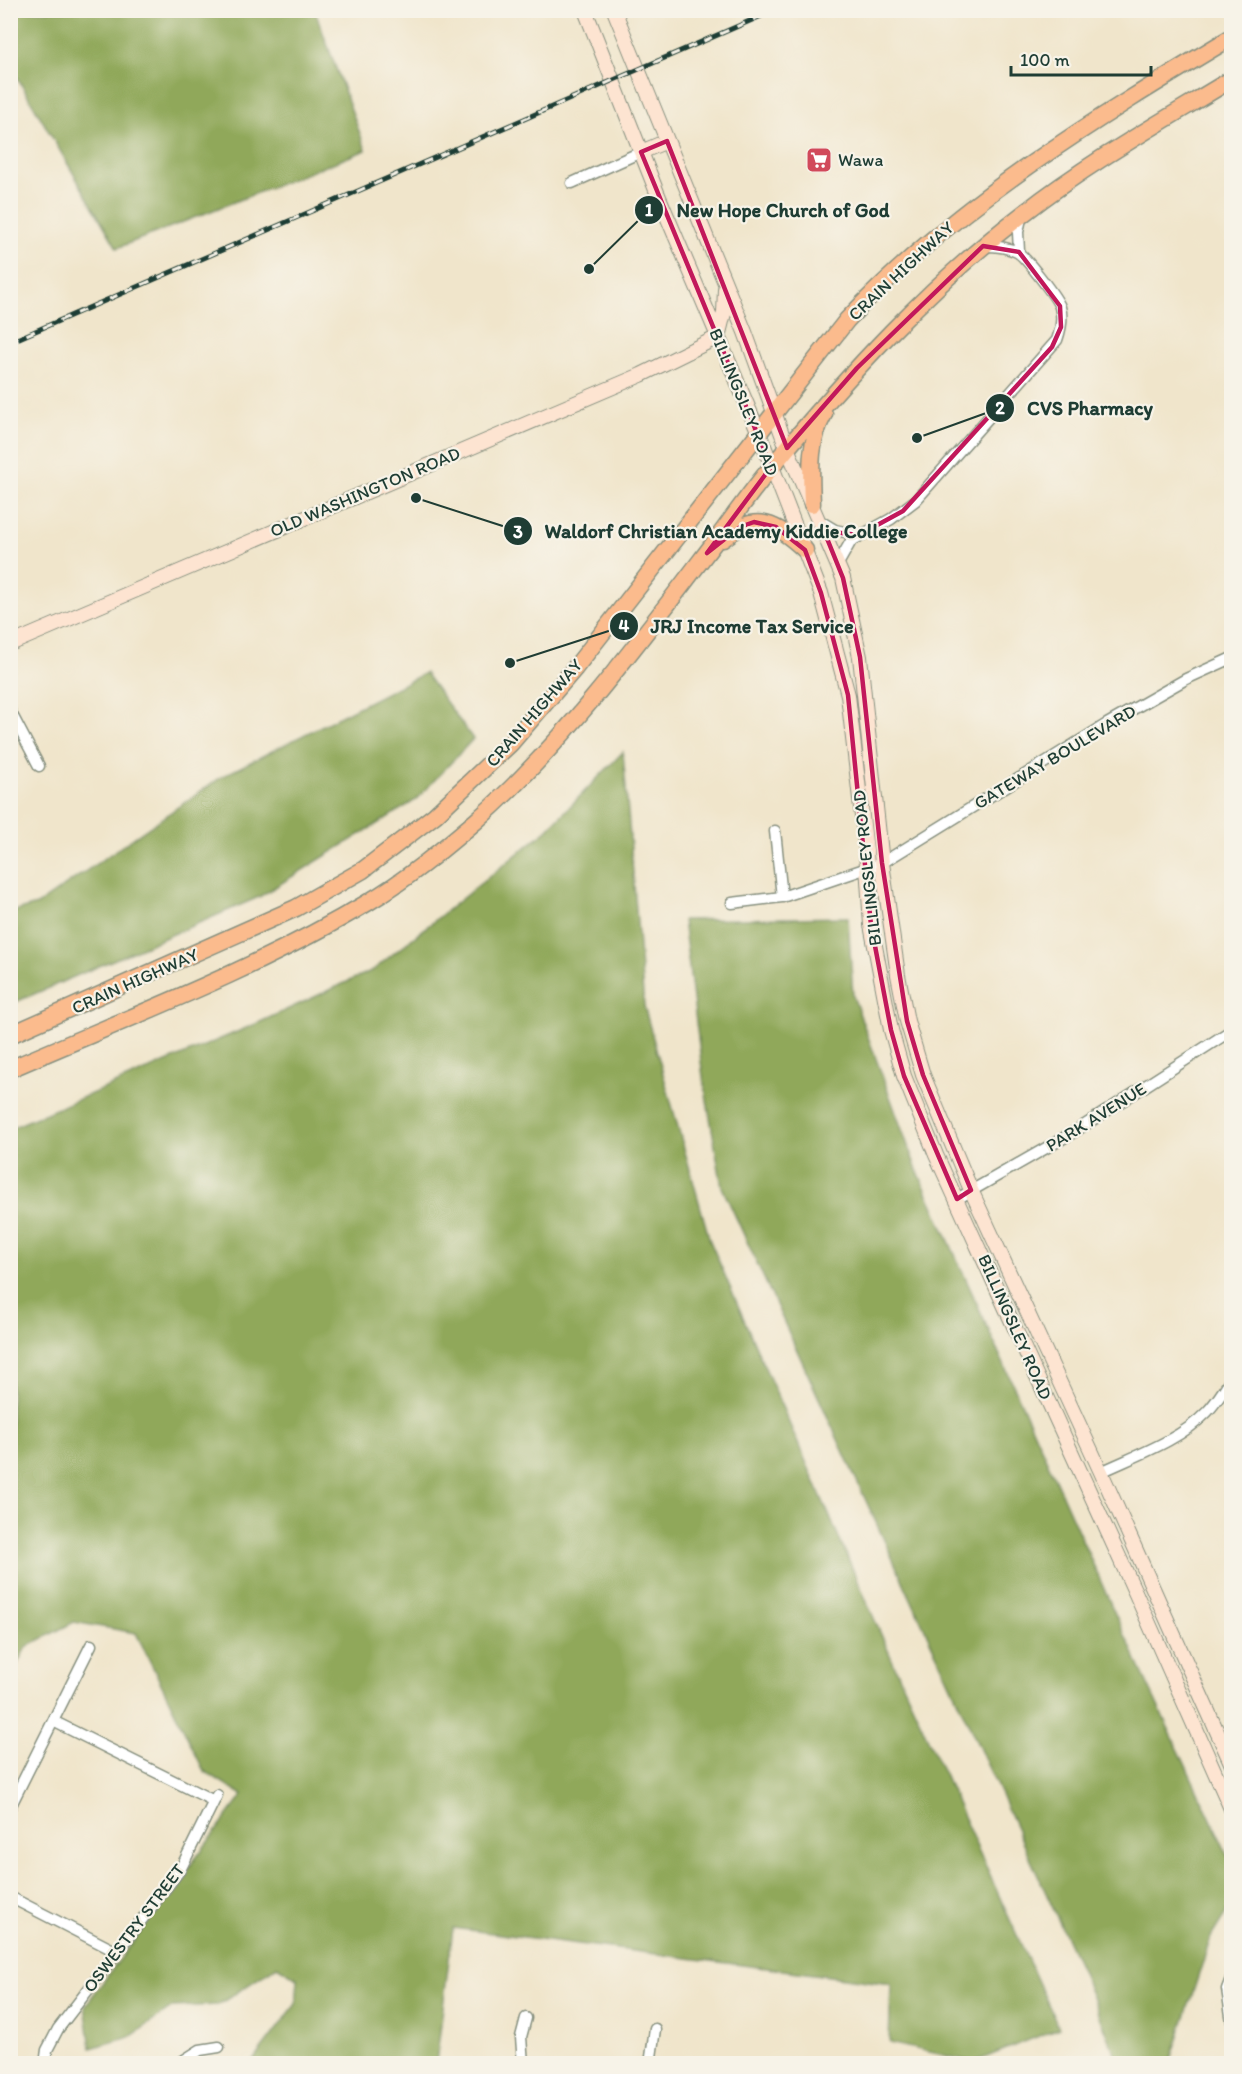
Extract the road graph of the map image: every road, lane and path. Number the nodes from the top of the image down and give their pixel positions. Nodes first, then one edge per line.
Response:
1 (585, 10) edge
2 (614, 10) edge
3 (1232, 37) edge
4 (1232, 79) edge
5 (668, 141) junction
6 (641, 152) junction
7 (572, 183) dead end
8 (1022, 214) junction
9 (983, 246) junction
10 (1019, 252) junction
11 (724, 280) junction
12 (718, 337) junction
13 (839, 388) junction
14 (776, 413) junction
15 (759, 433) junction
16 (787, 448) junction
17 (771, 467) junction
18 (812, 504) junction
19 (820, 520) junction
20 (859, 534) junction
21 (805, 550) junction
22 (707, 553) junction
23 (838, 564) junction
24 (10, 644) edge
25 (1232, 658) edge
26 (10, 711) edge
27 (39, 766) dead end
28 (775, 831) dead end
29 (882, 863) junction
30 (867, 870) junction
31 (782, 897) junction
32 (732, 903) dead end
33 (1232, 1030) edge
34 (10, 1035) edge
35 (10, 1069) edge
36 (971, 1190) junction
37 (957, 1198) junction
38 (1232, 1378) edge
39 (1101, 1472) junction
40 (91, 1645) dead end
41 (53, 1722) junction
42 (1232, 1765) edge
43 (10, 1807) edge
44 (1232, 1811) edge
45 (10, 1897) edge
46 (117, 1952) junction
47 (1232, 1976) edge
48 (526, 2018) dead end
49 (1232, 2022) edge
50 (655, 2030) dead end
51 (219, 2047) dead end
52 (45, 2064) edge
53 (178, 2064) edge
54 (523, 2064) edge
55 (650, 2064) edge

1 - 6 main road, BILLINGSLEY ROAD
2 - 5 main road, BILLINGSLEY ROAD
3 - 14 highway, CRAIN HIGHWAY
4 - 8 highway, CRAIN HIGHWAY
5 - 6 main road
5 - 11 main road, BILLINGSLEY ROAD
6 - 7 street
6 - 12 main road, BILLINGSLEY ROAD
8 - 9 highway, CRAIN HIGHWAY
8 - 10 street
9 - 10 street
9 - 13 highway, CRAIN HIGHWAY
10 - 20 street
11 - 12 main road
11 - 14 main road, BILLINGSLEY ROAD
12 - 15 main road, BILLINGSLEY ROAD
12 - 24 main road, OLD WASHINGTON ROAD
13 - 16 highway, CRAIN HIGHWAY
13 - 18 highway
14 - 15 highway, CRAIN HIGHWAY
14 - 16 main road, BILLINGSLEY ROAD
15 - 17 main road, BILLINGSLEY ROAD
15 - 34 highway, CRAIN HIGHWAY
16 - 17 highway, CRAIN HIGHWAY
16 - 18 main road, BILLINGSLEY ROAD
17 - 21 main road, BILLINGSLEY ROAD
17 - 22 highway, CRAIN HIGHWAY
18 - 19 main road, BILLINGSLEY ROAD
19 - 20 street
19 - 23 main road, BILLINGSLEY ROAD
20 - 23 street
21 - 22 highway
21 - 30 main road, BILLINGSLEY ROAD
22 - 35 highway, CRAIN HIGHWAY
23 - 29 main road, BILLINGSLEY ROAD
25 - 29 street, GATEWAY BOULEVARD
26 - 27 street
28 - 31 street
29 - 30 street, GATEWAY BOULEVARD
29 - 36 main road, BILLINGSLEY ROAD
30 - 31 street, GATEWAY BOULEVARD
30 - 37 main road, BILLINGSLEY ROAD
31 - 32 street, GATEWAY BOULEVARD
33 - 36 street, PARK AVENUE
36 - 37 street, PARK AVENUE
36 - 39 main road, BILLINGSLEY ROAD
37 - 44 main road, BILLINGSLEY ROAD
38 - 39 street
39 - 42 main road, BILLINGSLEY ROAD
40 - 41 street
41 - 43 street
41 - 46 street, OSWESTRY STREET
45 - 46 street
46 - 52 street, OSWESTRY STREET
47 - 49 street
48 - 54 street
50 - 55 street
51 - 53 street

